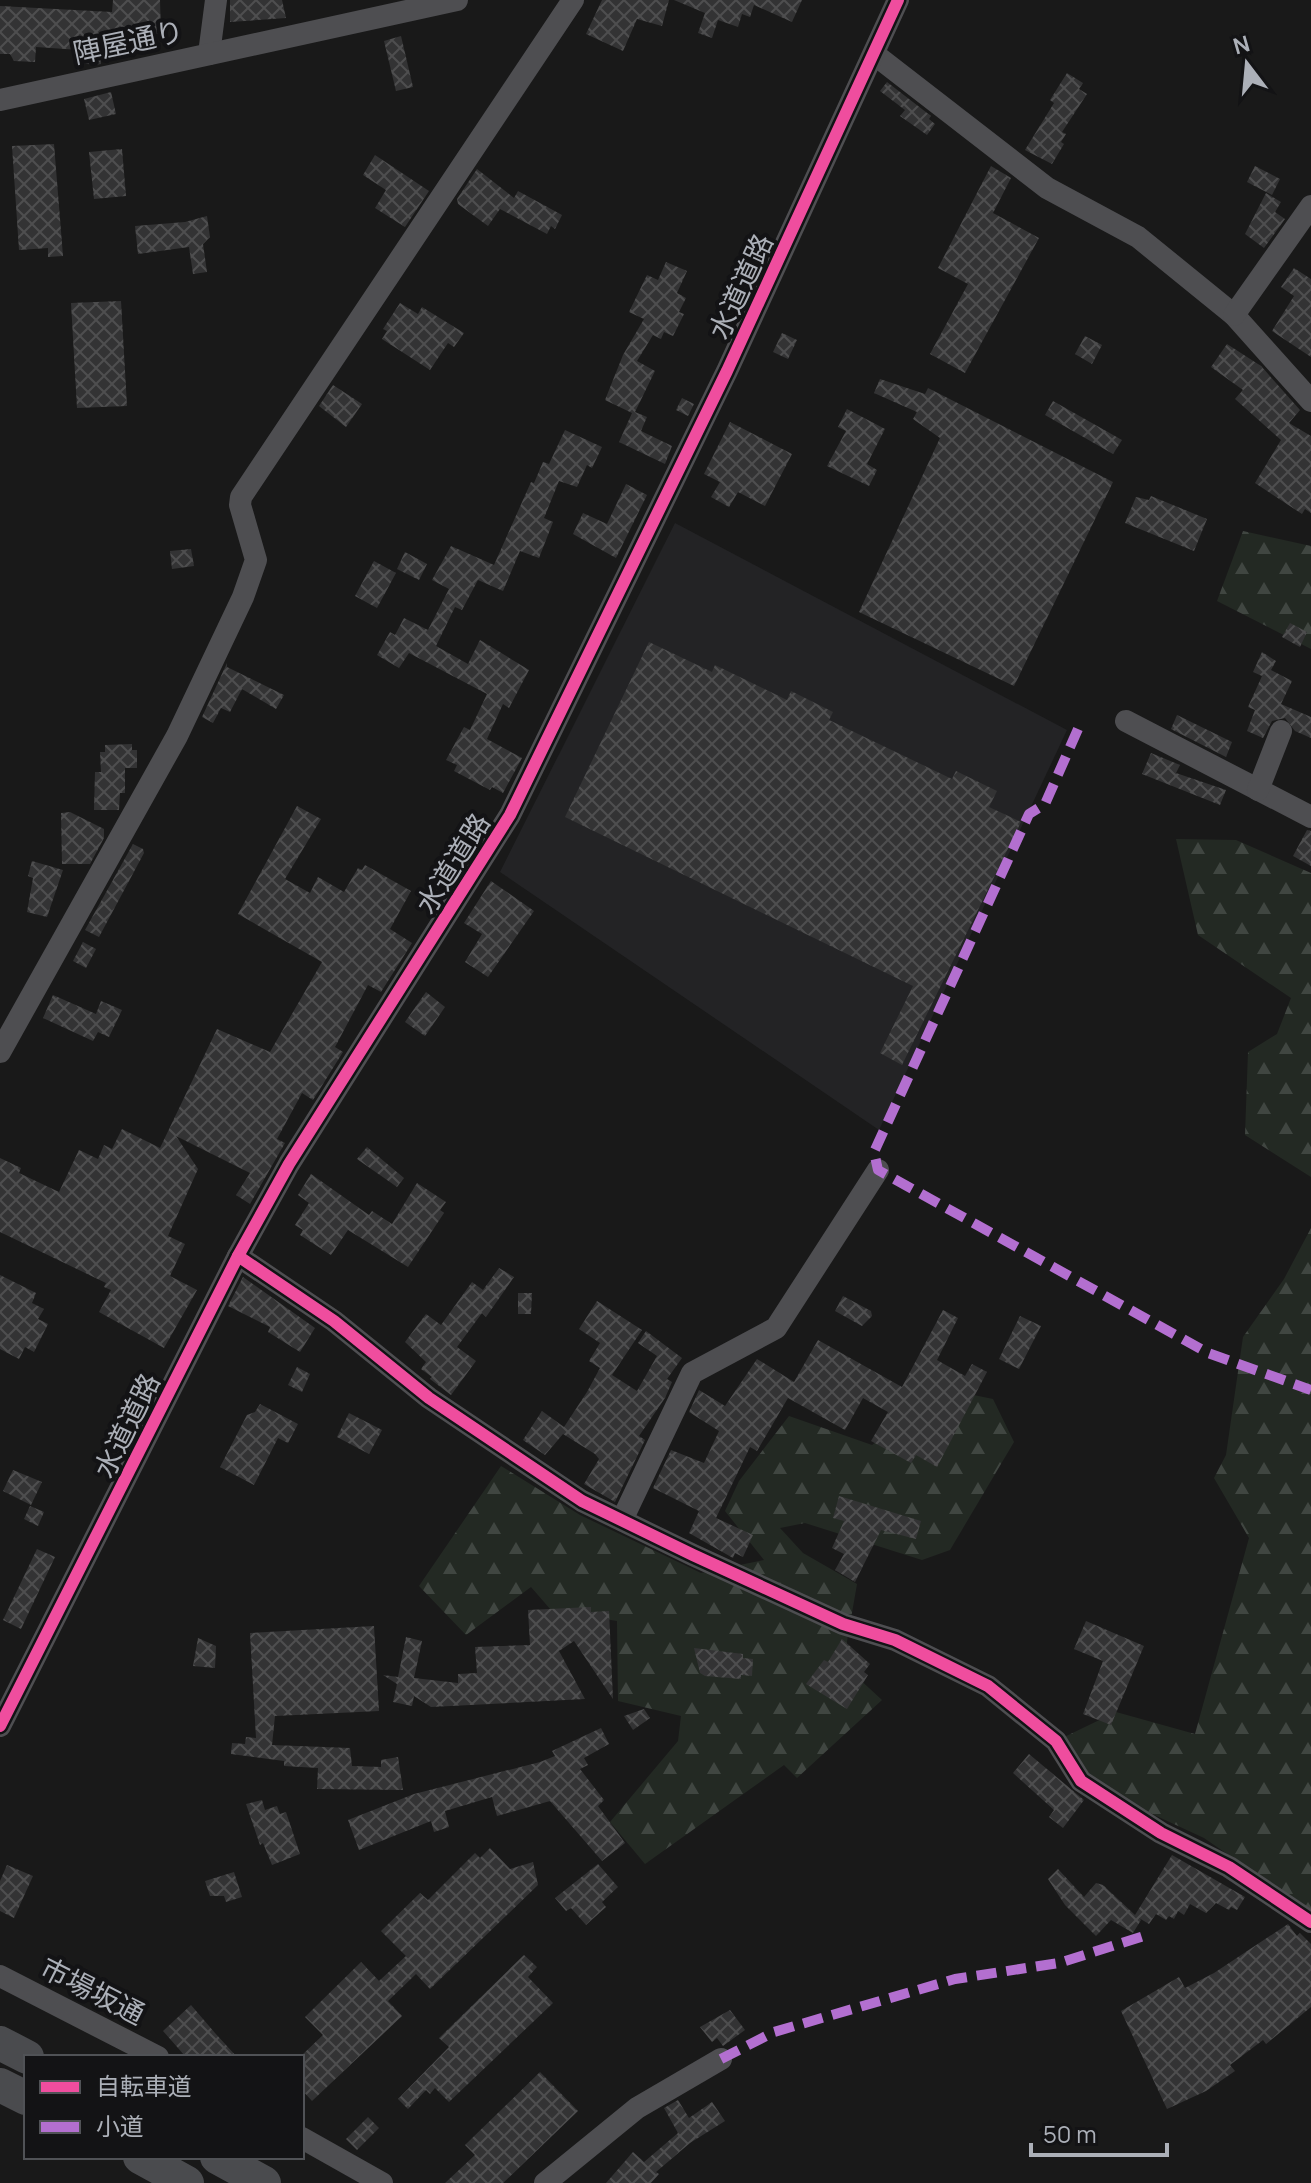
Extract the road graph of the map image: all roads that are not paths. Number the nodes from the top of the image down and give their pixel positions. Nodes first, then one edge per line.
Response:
1 (216, 0) edge
2 (457, 0) edge
3 (573, 0) edge
4 (898, 0) edge
5 (209, 54) junction
6 (874, 54) junction
7 (0, 100) edge
8 (1311, 206) edge
9 (1234, 315) junction
10 (1311, 401) edge
11 (1126, 721) dead end
12 (1281, 731) dead end
13 (1258, 790) junction
14 (1311, 817) edge
15 (0, 1052) edge
16 (878, 1170) dead end
17 (238, 1256) junction
18 (622, 1520) junction
19 (0, 1726) edge
20 (1311, 1922) edge
21 (0, 1976) edge
22 (0, 2043) edge
23 (24, 2055) edge
24 (154, 2055) edge
25 (721, 2059) dead end
26 (0, 2085) edge
27 (24, 2097) edge
28 (304, 2139) edge
29 (144, 2159) edge
30 (221, 2159) edge
31 (187, 2183) edge
32 (264, 2183) edge
33 (382, 2183) edge
34 (545, 2183) edge

1 - 5 street
2 - 5 street, 陣屋通り
3 - 15 street
4 - 6 street, 水道道路
5 - 7 street, 陣屋通り
6 - 9 street
6 - 17 street, 水道道路
8 - 9 street
9 - 10 street
11 - 13 street
12 - 13 street
13 - 14 street
16 - 18 street
17 - 18 street
17 - 19 street, 水道道路
18 - 20 street
21 - 24 street, 市場坂通
22 - 23 highway
25 - 34 street
26 - 27 highway
28 - 33 street
29 - 31 highway
30 - 32 highway

